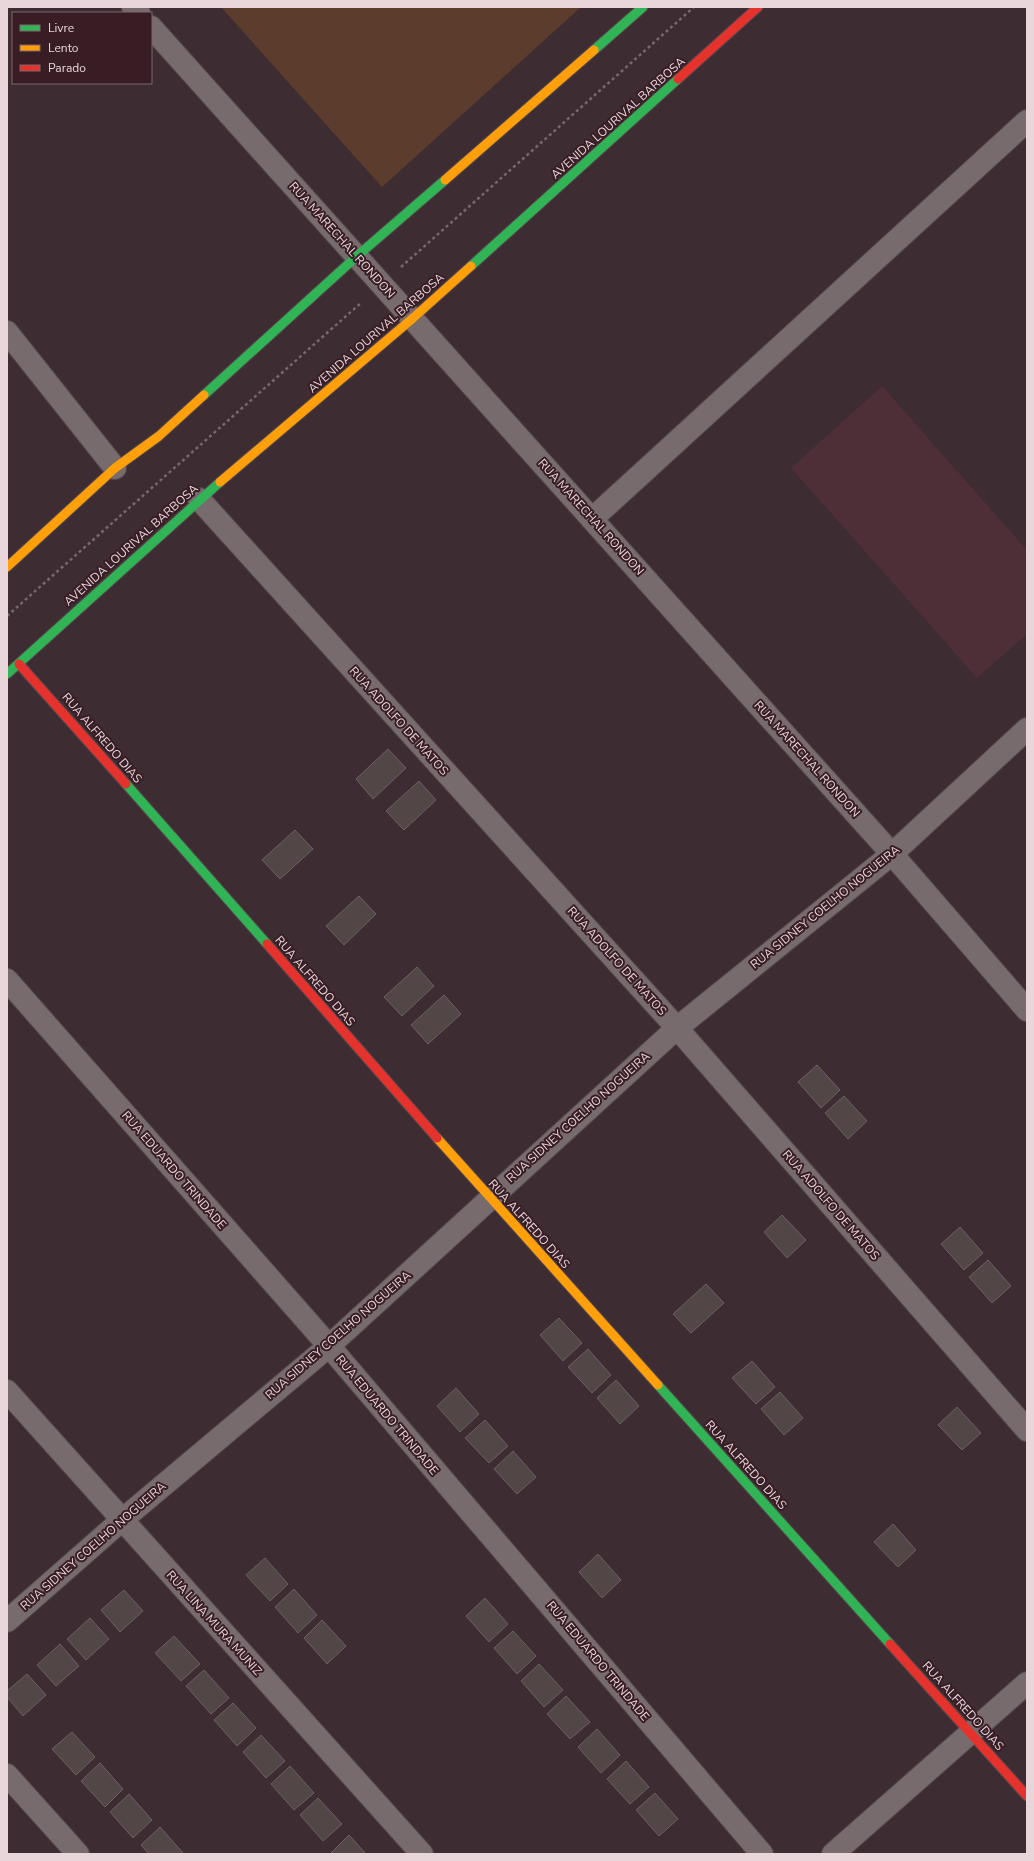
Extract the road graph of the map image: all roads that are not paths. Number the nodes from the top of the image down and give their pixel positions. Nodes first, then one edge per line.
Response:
1 (643, 7) edge
2 (758, 7) edge
3 (152, 28) edge
4 (1027, 121) edge
5 (356, 257) junction
6 (413, 318) junction
7 (7, 332) edge
8 (115, 468) junction
9 (199, 499) junction
10 (592, 519) junction
11 (7, 567) edge
12 (19, 664) junction
13 (7, 674) edge
14 (1027, 728) edge
15 (892, 854) junction
16 (7, 980) edge
17 (1027, 1010) edge
18 (677, 1028) junction
19 (490, 1198) junction
20 (329, 1346) junction
21 (7, 1391) edge
22 (1027, 1430) edge
23 (122, 1520) junction
24 (7, 1621) edge
25 (1027, 1683) edge
26 (971, 1732) junction
27 (7, 1775) edge
28 (1027, 1796) edge
29 (78, 1854) edge
30 (422, 1854) edge
31 (762, 1854) edge
32 (833, 1854) edge

1 - 5 street
2 - 6 street, AVENIDA LOURIVAL BARBOSA
3 - 5 street, RUA MARECHAL RONDON
4 - 10 street
5 - 6 street, RUA MARECHAL RONDON
5 - 8 street
6 - 9 street, AVENIDA LOURIVAL BARBOSA
6 - 10 street, RUA MARECHAL RONDON
7 - 8 street
8 - 11 street
9 - 12 street, AVENIDA LOURIVAL BARBOSA
9 - 18 street, RUA ADOLFO DE MATOS
10 - 15 street, RUA MARECHAL RONDON
12 - 13 street, AVENIDA LOURIVAL BARBOSA
12 - 19 street, RUA ALFREDO DIAS
14 - 15 street, RUA SIDNEY COELHO NOGUEIRA
15 - 17 street, RUA MARECHAL RONDON
15 - 18 street, RUA SIDNEY COELHO NOGUEIRA
16 - 20 street, RUA EDUARDO TRINDADE
18 - 19 street, RUA SIDNEY COELHO NOGUEIRA
18 - 22 street, RUA ADOLFO DE MATOS
19 - 20 street, RUA SIDNEY COELHO NOGUEIRA
19 - 26 street, RUA ALFREDO DIAS
20 - 23 street, RUA SIDNEY COELHO NOGUEIRA
20 - 31 street, RUA EDUARDO TRINDADE
21 - 23 street, RUA LINA MURA MUNIZ
23 - 24 street, RUA SIDNEY COELHO NOGUEIRA
23 - 30 street, RUA LINA MURA MUNIZ
25 - 26 street
26 - 28 street, RUA ALFREDO DIAS
26 - 32 street
27 - 29 street

